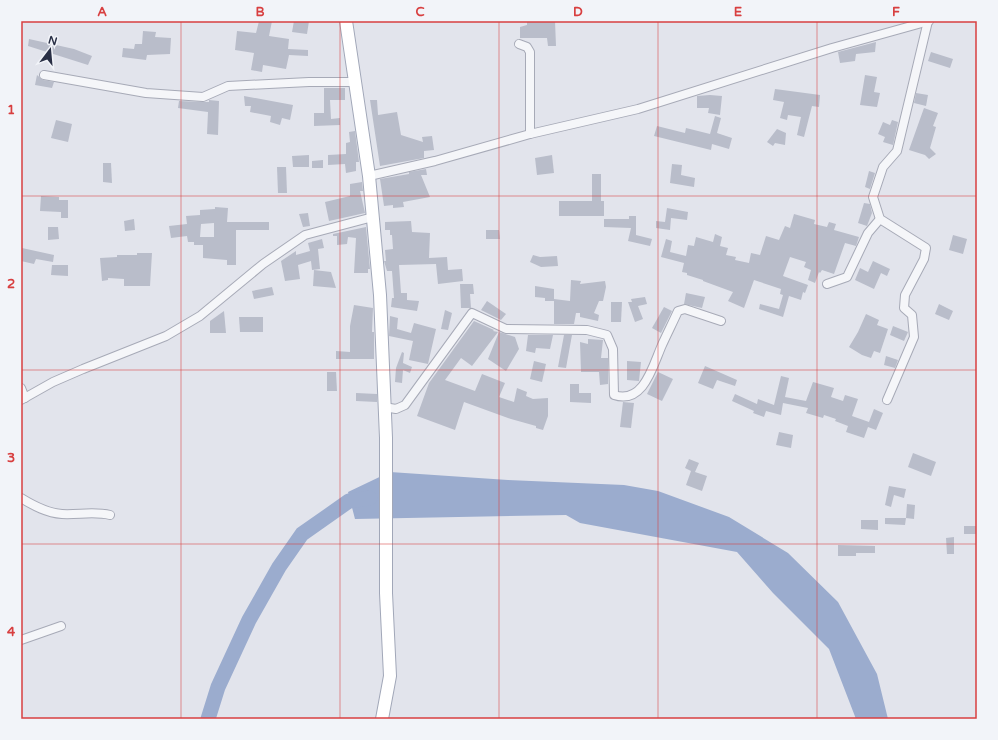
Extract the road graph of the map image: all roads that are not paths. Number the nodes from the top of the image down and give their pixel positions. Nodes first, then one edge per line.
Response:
1 (346, 21) edge
2 (929, 21) edge
3 (519, 44) dead end
4 (44, 75) dead end
5 (354, 82) junction
6 (530, 134) junction
7 (369, 176) junction
8 (373, 217) junction
9 (880, 218) junction
10 (827, 284) dead end
11 (721, 321) dead end
12 (21, 388) edge
13 (23, 399) edge
14 (887, 400) dead end
15 (384, 407) junction
16 (21, 498) edge
17 (110, 515) dead end
18 (61, 626) dead end
19 (21, 640) edge
20 (382, 719) edge

1 - 5 main road
2 - 6 street
2 - 9 street
3 - 6 street
4 - 5 street
5 - 7 main road
6 - 7 street
7 - 8 main road
8 - 13 street
8 - 15 main road
9 - 10 street
9 - 14 street
11 - 15 street
12 - 13 street
15 - 20 main road
16 - 17 street
18 - 19 street

